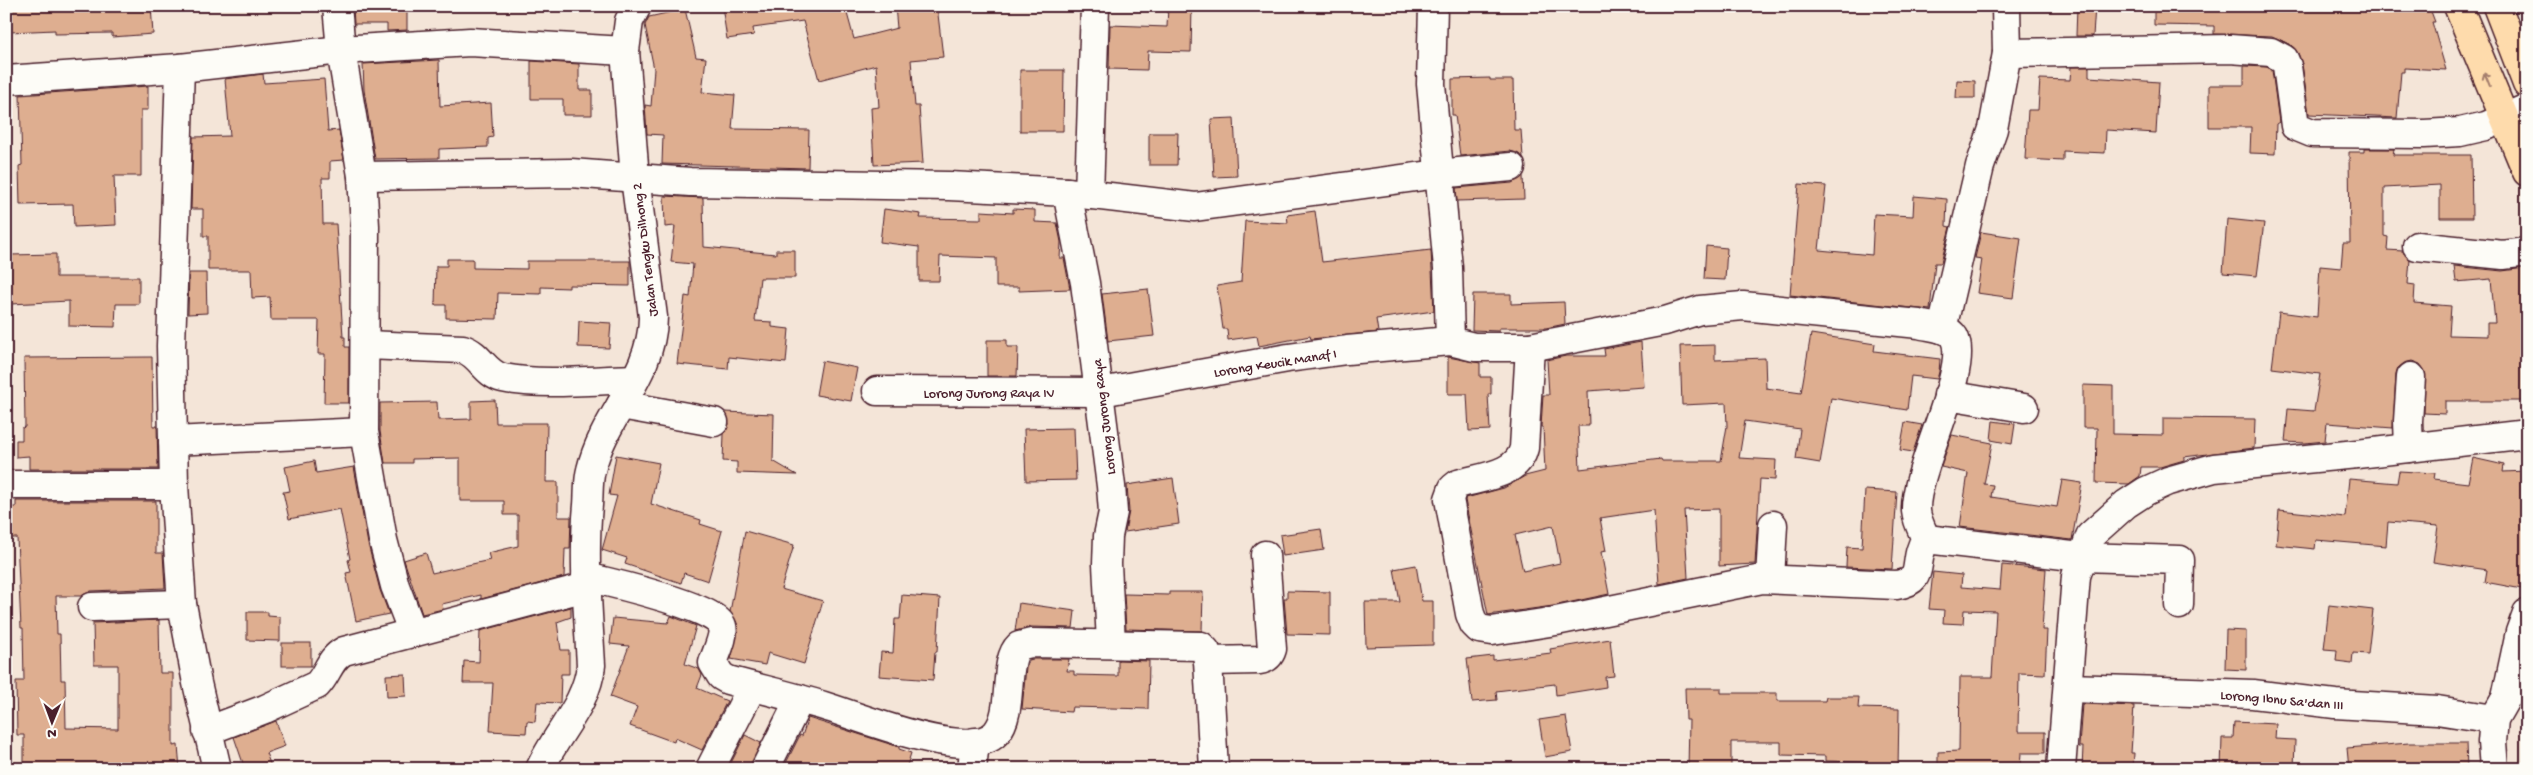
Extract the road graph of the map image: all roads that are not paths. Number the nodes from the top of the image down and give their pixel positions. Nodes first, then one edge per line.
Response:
1 (337, 6) edge
2 (1095, 6) edge
3 (1433, 6) edge
4 (2006, 6) edge
5 (2458, 6) edge
6 (2498, 6) edge
7 (633, 8) edge
8 (341, 50) junction
9 (625, 51) junction
10 (2007, 53) junction
11 (180, 68) junction
12 (6, 80) edge
13 (2527, 84) edge
14 (2515, 114) edge
15 (1511, 168) dead end
16 (2527, 172) edge
17 (1438, 174) junction
18 (362, 176) junction
19 (635, 178) junction
20 (1078, 194) junction
21 (2417, 246) dead end
22 (2527, 252) edge
23 (1942, 329) junction
24 (1450, 341) junction
25 (366, 345) junction
26 (1530, 347) junction
27 (2411, 377) dead end
28 (635, 379) junction
29 (877, 391) dead end
30 (1101, 392) junction
31 (1948, 395) junction
32 (621, 405) junction
33 (2024, 408) dead end
34 (714, 422) dead end
35 (364, 432) junction
36 (2527, 434) edge
37 (173, 440) junction
38 (2409, 448) junction
39 (6, 485) edge
40 (174, 485) junction
41 (1773, 525) dead end
42 (1926, 539) junction
43 (1265, 556) dead end
44 (2081, 557) junction
45 (1770, 579) junction
46 (586, 582) junction
47 (182, 604) junction
48 (2179, 606) dead end
49 (92, 607) dead end
50 (2527, 613) edge
51 (413, 633) junction
52 (1111, 643) junction
53 (1208, 661) junction
54 (752, 687) junction
55 (2069, 688) junction
56 (800, 698) junction
57 (2494, 719) junction
58 (207, 731) junction
59 (974, 756) edge
60 (217, 769) edge
61 (540, 769) edge
62 (710, 769) edge
63 (765, 769) edge
64 (1214, 769) edge
65 (2061, 769) edge
66 (2494, 769) edge

1 - 8 street
2 - 20 street, Lorong Jurong Raya
3 - 17 street
4 - 10 street
14 -> 5 main road
6 - 13 main road
7 - 9 street, Jalan Tengku Dilhong 2
8 - 9 street
8 - 11 street
8 - 18 street
9 - 19 street, Jalan Tengku Dilhong 2
10 - 14 street
10 - 23 street
11 - 12 street
11 - 37 street
14 - 16 main road
15 - 17 street
17 - 20 street
17 - 24 street
18 - 19 street
18 - 25 street
19 - 20 street
19 - 28 street, Jalan Tengku Dilhong 2
20 - 30 street, Lorong Jurong Raya
21 - 22 street
23 - 26 street, Lorong Keucik Manaf I
23 - 31 street
24 - 26 street, Lorong Keucik Manaf I
24 - 30 street, Lorong Keucik Manaf I
25 - 28 street
25 - 35 street
26 - 45 street
27 - 38 street
28 - 32 street, Jalan Tengku Dilhong 2
29 - 30 street, Lorong Jurong Raya IV
30 - 52 street, Lorong Jurong Raya
31 - 33 street
31 - 42 street
32 - 34 street
32 - 46 street, Jalan Tengku Dilhong 2
35 - 37 street
35 - 51 street
36 - 38 street
37 - 40 street
38 - 44 street
39 - 40 street
40 - 47 street
41 - 45 street
42 - 44 street
42 - 45 street
43 - 53 street
44 - 48 street
44 - 55 street
46 - 51 street
46 - 54 street
46 - 61 street, Jalan Tengku Dilhong 2
47 - 49 street
47 - 58 street
50 - 57 street
51 - 58 street
52 - 53 street
52 - 59 street
53 - 64 street
54 - 56 street
54 - 62 street
55 - 57 street, Lorong Ibnu Sa'dan III
55 - 65 street
56 - 59 street
56 - 63 street
57 - 66 street
58 - 60 street

